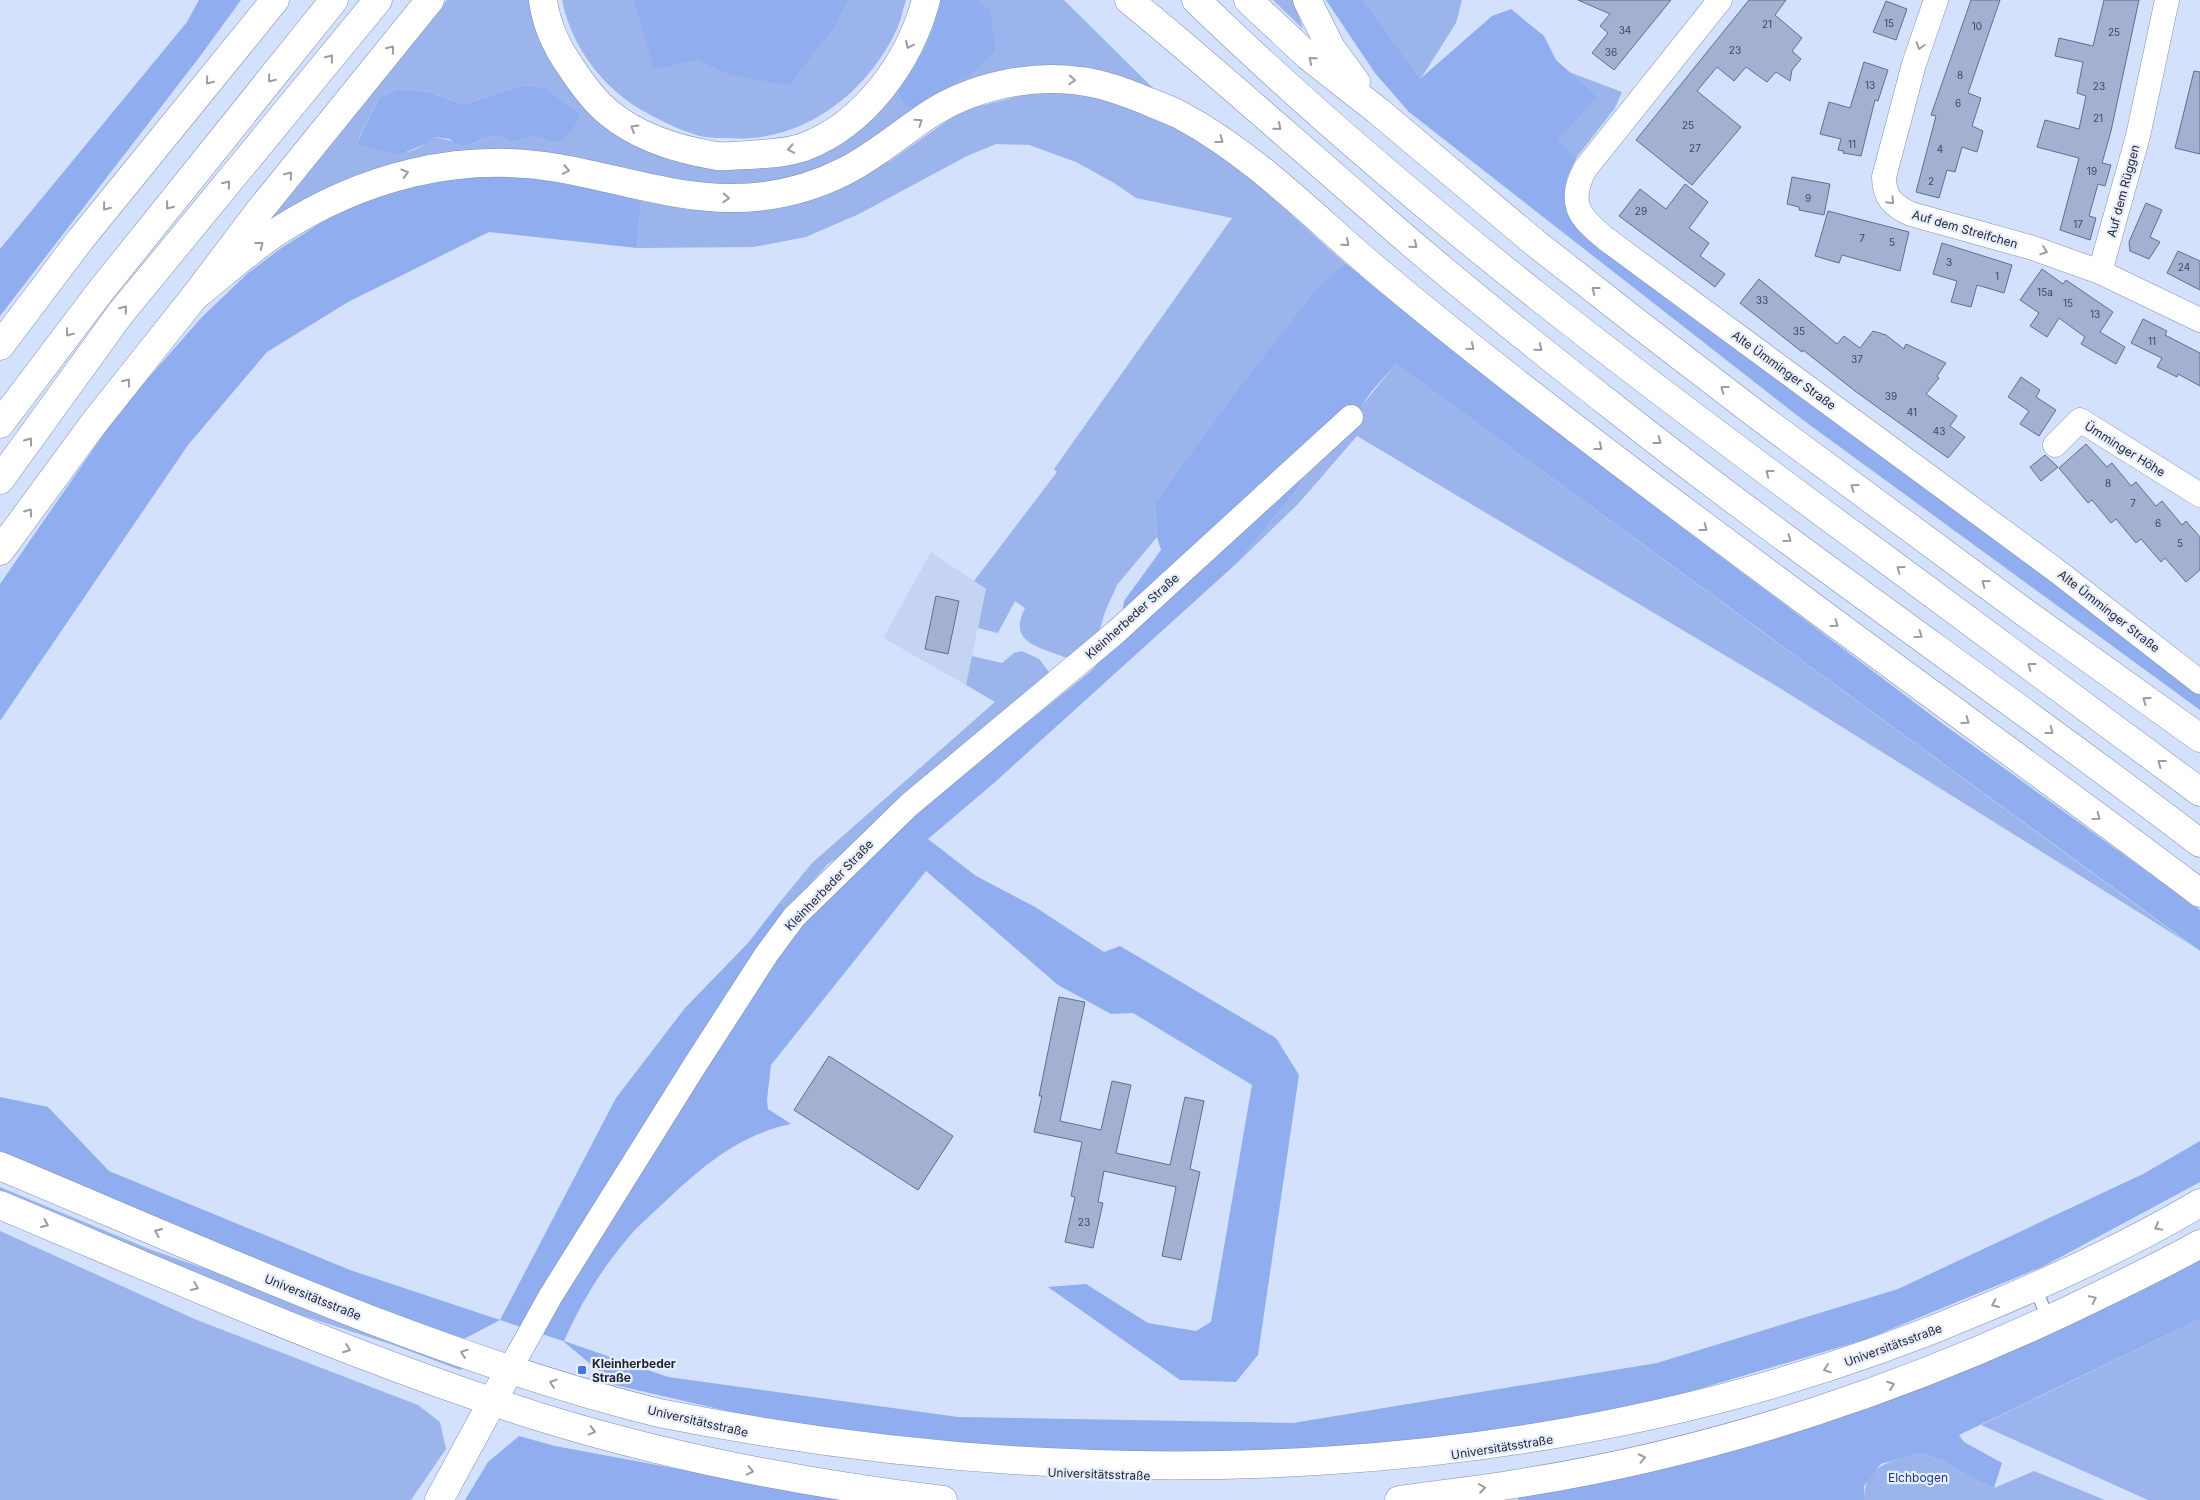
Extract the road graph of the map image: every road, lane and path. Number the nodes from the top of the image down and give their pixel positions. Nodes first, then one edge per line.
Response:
1 (266, 0) edge
2 (276, 0) edge
3 (334, 0) edge
4 (378, 0) edge
5 (430, 0) edge
6 (543, 0) edge
7 (926, 0) edge
8 (1129, 0) edge
9 (1140, 0) edge
10 (1196, 0) edge
11 (1248, 0) edge
12 (1307, 0) edge
13 (1720, 0) edge
14 (1936, 0) edge
15 (2167, 0) edge
16 (250, 29) junction
17 (1202, 60) junction
18 (1378, 111) junction
19 (2100, 272) junction
20 (195, 296) junction
21 (2200, 320) edge
22 (0, 346) edge
23 (1350, 418) dead end
24 (0, 424) edge
25 (2055, 445) dead end
26 (0, 480) edge
27 (2200, 495) edge
28 (0, 551) edge
29 (2200, 682) edge
30 (2200, 738) edge
31 (2200, 792) edge
32 (2200, 843) edge
33 (2200, 893) edge
34 (0, 1166) edge
35 (2200, 1202) edge
36 (0, 1205) edge
37 (2200, 1244) edge
38 (2035, 1287) junction
39 (2049, 1320) junction
40 (510, 1368) junction
41 (493, 1402) junction
42 (439, 1500) edge
43 (943, 1500) edge
44 (1399, 1500) edge

1 - 16 main road
2 - 16 main road
3 -> 24 main road
26 -> 4 main road
20 -> 5 main road
7 -> 6 main road
8 - 17 main road
9 - 17 main road
31 -> 10 main road
18 -> 11 main road
12 - 18 main road
13 - 29 street, Alte Ümminger Straße
14 -> 19 street, Auf dem Streifchen
15 - 19 street, Auf dem Rüggen
16 -> 22 main road
17 -> 32 main road
30 -> 18 main road
19 - 21 street
28 -> 20 main road
20 -> 33 main road
23 - 40 street, Kleinherbeder Straße
25 - 27 street, Ümminger Höhe
40 -> 34 main road, Universitätsstraße
35 -> 38 main road, Universitätsstraße
36 -> 41 main road
39 -> 37 main road
38 - 39 lane
38 -> 40 main road, Universitätsstraße
44 -> 39 main road
40 - 41 main road, Kleinherbeder Straße
41 - 42 main road, Kleinherbeder Straße
41 -> 43 main road

